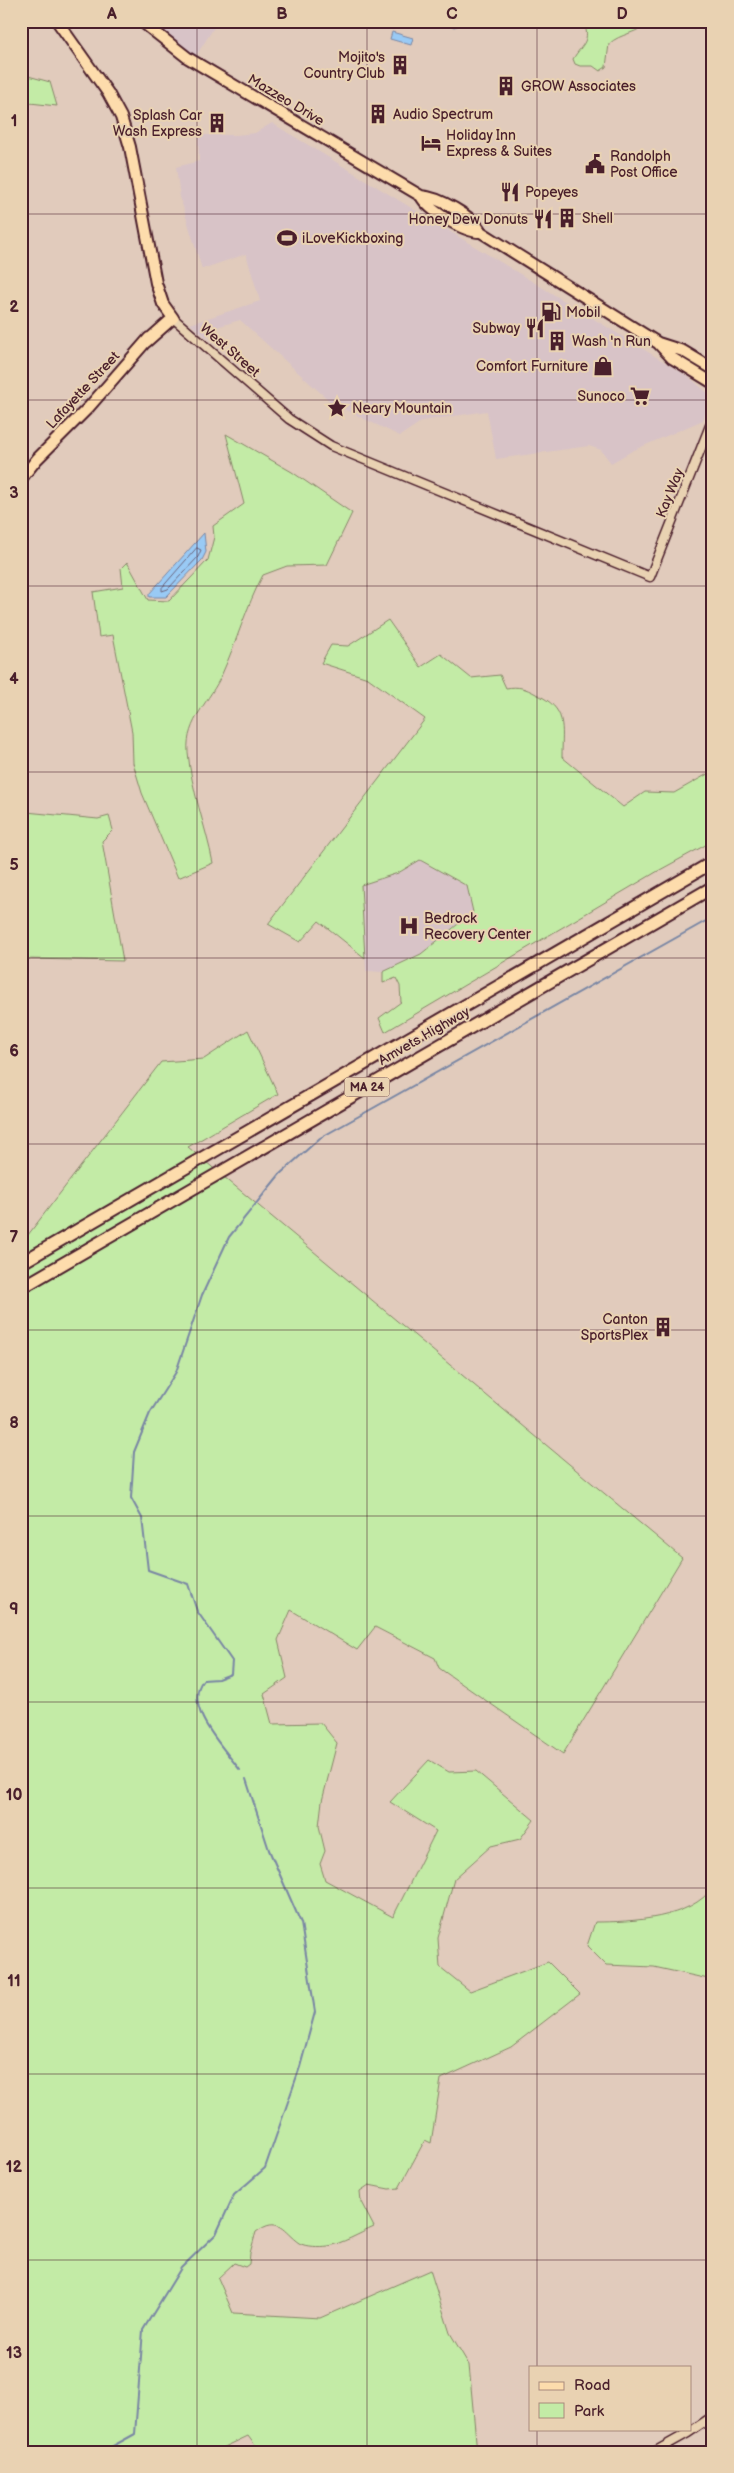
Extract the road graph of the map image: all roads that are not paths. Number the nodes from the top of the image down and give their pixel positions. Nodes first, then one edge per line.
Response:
1 (57, 21) edge
2 (141, 21) edge
3 (170, 316) junction
4 (658, 343) junction
5 (713, 369) edge
6 (713, 383) edge
7 (713, 418) edge
8 (21, 479) edge
9 (650, 577) joint
10 (713, 862) edge
11 (713, 887) edge
12 (21, 1263) edge
13 (21, 1288) edge
14 (713, 2416) edge
15 (654, 2452) edge

1 - 3 main road, West Street
2 - 4 main road, Mazzeo Drive
3 - 8 main road, Lafayette Street
3 - 9 street, West Street
4 - 5 main road, Mazzeo Drive
4 - 6 main road, Mazzeo Drive
7 - 9 street, Kay Way
10 - 12 highway, Amvets Highway / MA 24
11 - 13 highway, Amvets Highway / MA 24
14 - 15 street

